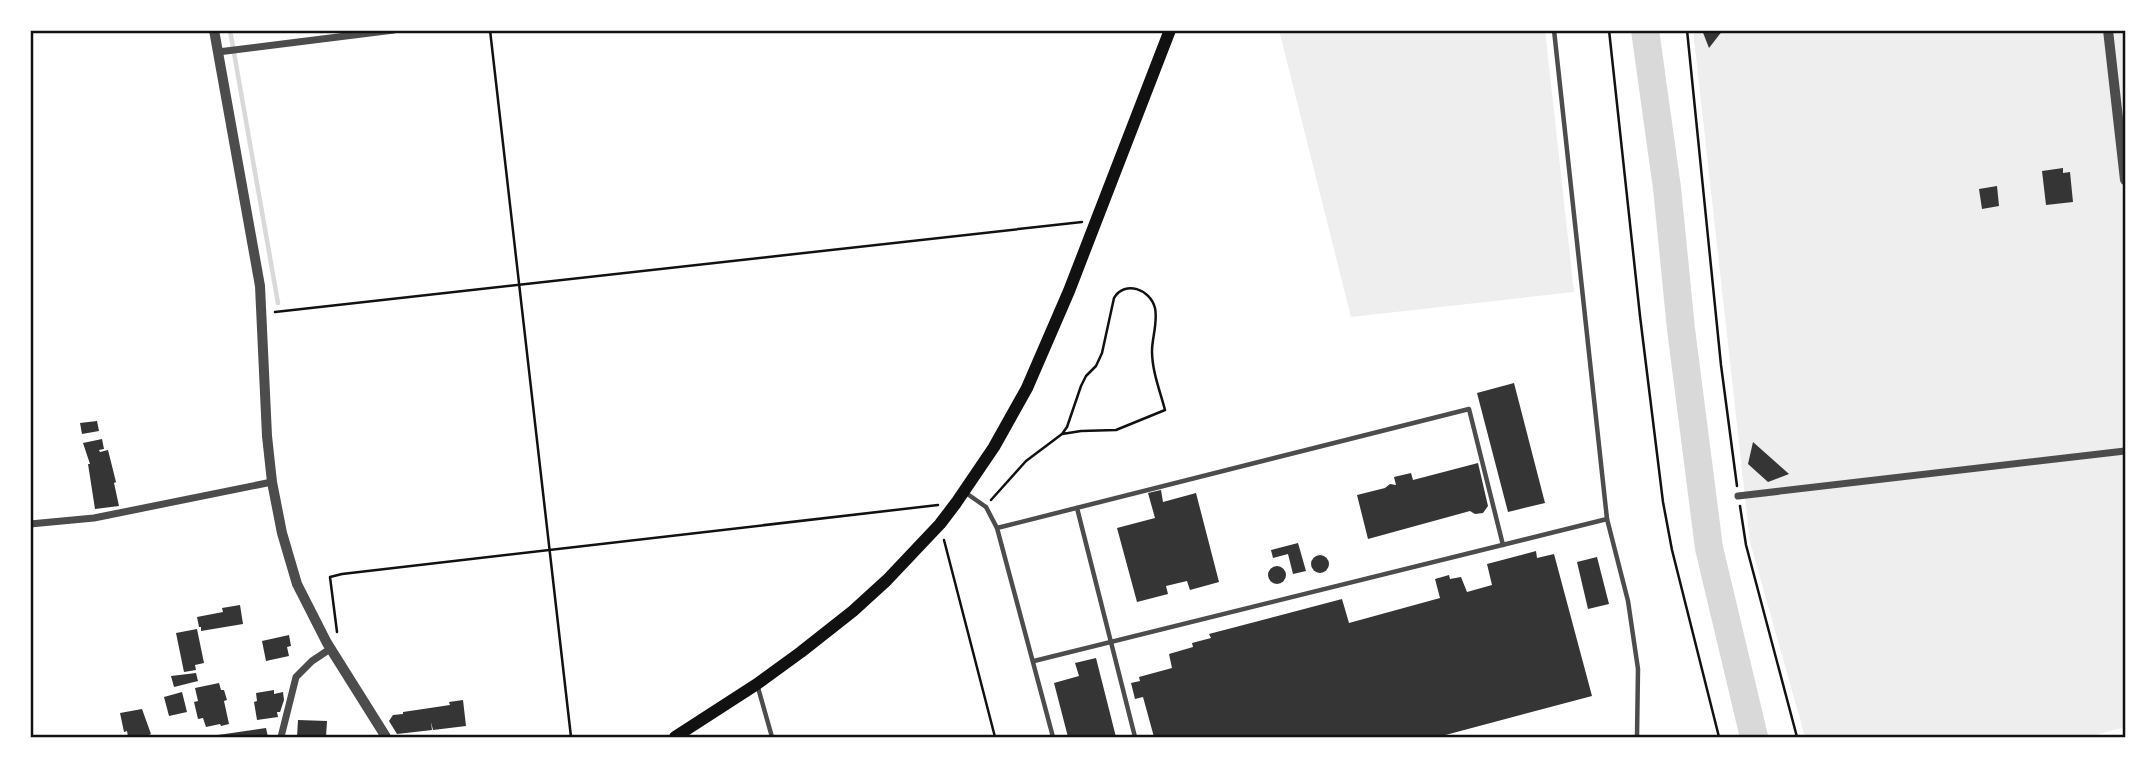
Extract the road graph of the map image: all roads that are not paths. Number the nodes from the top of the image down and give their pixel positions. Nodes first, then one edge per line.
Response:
1 (214, 30) edge
2 (394, 30) edge
3 (1170, 30) edge
4 (1554, 30) edge
5 (2108, 30) edge
6 (218, 52) junction
7 (2125, 173) edge
8 (2125, 451) edge
9 (272, 482) junction
10 (964, 491) junction
11 (1738, 496) road end
12 (1077, 508) junction
13 (1607, 519) junction
14 (30, 524) edge
15 (997, 528) junction
16 (1503, 545) junction
17 (1110, 642) junction
18 (329, 646) junction
19 (1034, 661) junction
20 (757, 684) junction
21 (281, 737) edge
22 (385, 737) edge
23 (675, 737) edge
24 (772, 737) edge
25 (1053, 737) edge
26 (1135, 737) edge
27 (1637, 737) edge

1 - 6 street
2 - 6 street
3 - 10 main road
4 - 13 lane
5 - 7 street
6 - 9 street
8 - 11 street
9 - 14 street
9 - 18 street
10 - 15 lane
10 - 20 main road
12 - 15 lane
12 - 16 lane
12 - 17 lane
13 - 16 lane
13 - 27 lane
15 - 19 lane
16 - 17 lane
17 - 19 lane
17 - 26 lane
18 - 21 street
18 - 22 street
19 - 25 lane
20 - 23 main road
20 - 24 lane

